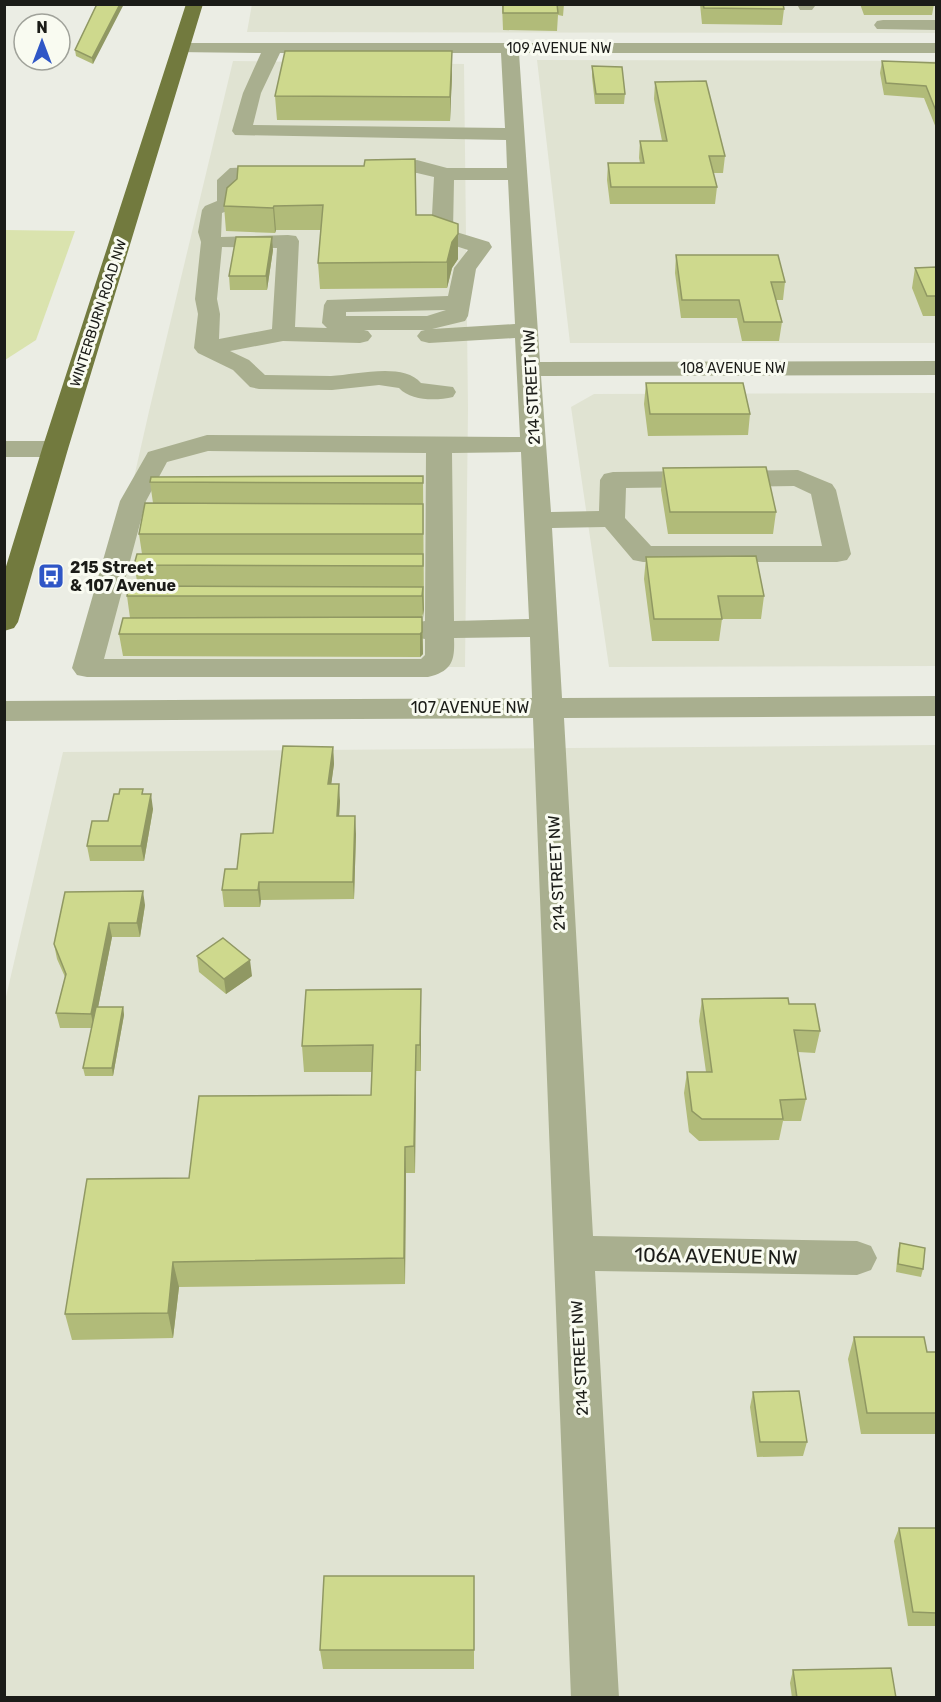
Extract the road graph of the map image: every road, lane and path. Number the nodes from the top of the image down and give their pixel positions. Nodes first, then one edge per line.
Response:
1 (195, 4) edge
2 (883, 25) dead end
3 (936, 25) edge
4 (182, 48) junction
5 (510, 48) junction
6 (936, 48) edge
7 (269, 56) junction
8 (375, 66) edge
9 (515, 134) junction
10 (348, 171) edge
11 (444, 174) junction
12 (518, 174) junction
13 (300, 179) edge
14 (212, 242) junction
15 (482, 247) junction
16 (523, 247) junction
17 (466, 307) dead end
18 (519, 316) junction
19 (283, 334) junction
20 (206, 348) junction
21 (380, 355) junction
22 (936, 368) edge
23 (530, 369) junction
24 (444, 392) dead end
25 (534, 444) junction
26 (440, 446) junction
27 (4, 449) edge
28 (55, 449) junction
29 (612, 519) junction
30 (538, 520) junction
31 (4, 622) edge
32 (544, 628) junction
33 (393, 630) edge
34 (440, 630) junction
35 (936, 706) edge
36 (548, 707) junction
37 (4, 711) edge
38 (574, 1253) junction
39 (857, 1258) dead end
40 (595, 1698) edge

1 - 4 main road, WINTERBURN ROAD NW
2 - 3 street
4 - 7 street, 109 AVENUE NW
4 - 28 main road, WINTERBURN ROAD NW
5 - 6 street, 109 AVENUE NW
5 - 7 street, 109 AVENUE NW
5 - 9 street, 214 STREET NW
7 - 8 street
7 - 9 street
9 - 12 street, 214 STREET NW
10 - 11 street
11 - 12 street
11 - 15 street
12 - 16 street, 214 STREET NW
13 - 14 street
14 - 19 street
14 - 20 street
15 - 16 street
15 - 17 street
16 - 18 street, 214 STREET NW
18 - 21 street
18 - 23 street, 214 STREET NW
19 - 20 street
19 - 21 street
20 - 21 street
21 - 24 street
22 - 23 street, 108 AVENUE NW
23 - 25 street, 214 STREET NW
25 - 26 street
25 - 30 street, 214 STREET NW
26 - 34 street
26 - 34 street
27 - 28 street
28 - 31 main road, WINTERBURN ROAD NW
29 - 29 street
29 - 30 street
30 - 32 street, 214 STREET NW
32 - 34 street
32 - 36 street, 214 STREET NW
33 - 34 street
35 - 36 street, 107 AVENUE NW
36 - 37 street, 107 AVENUE NW
36 - 38 street, 214 STREET NW
38 - 39 street, 106A AVENUE NW
38 - 40 street, 214 STREET NW

